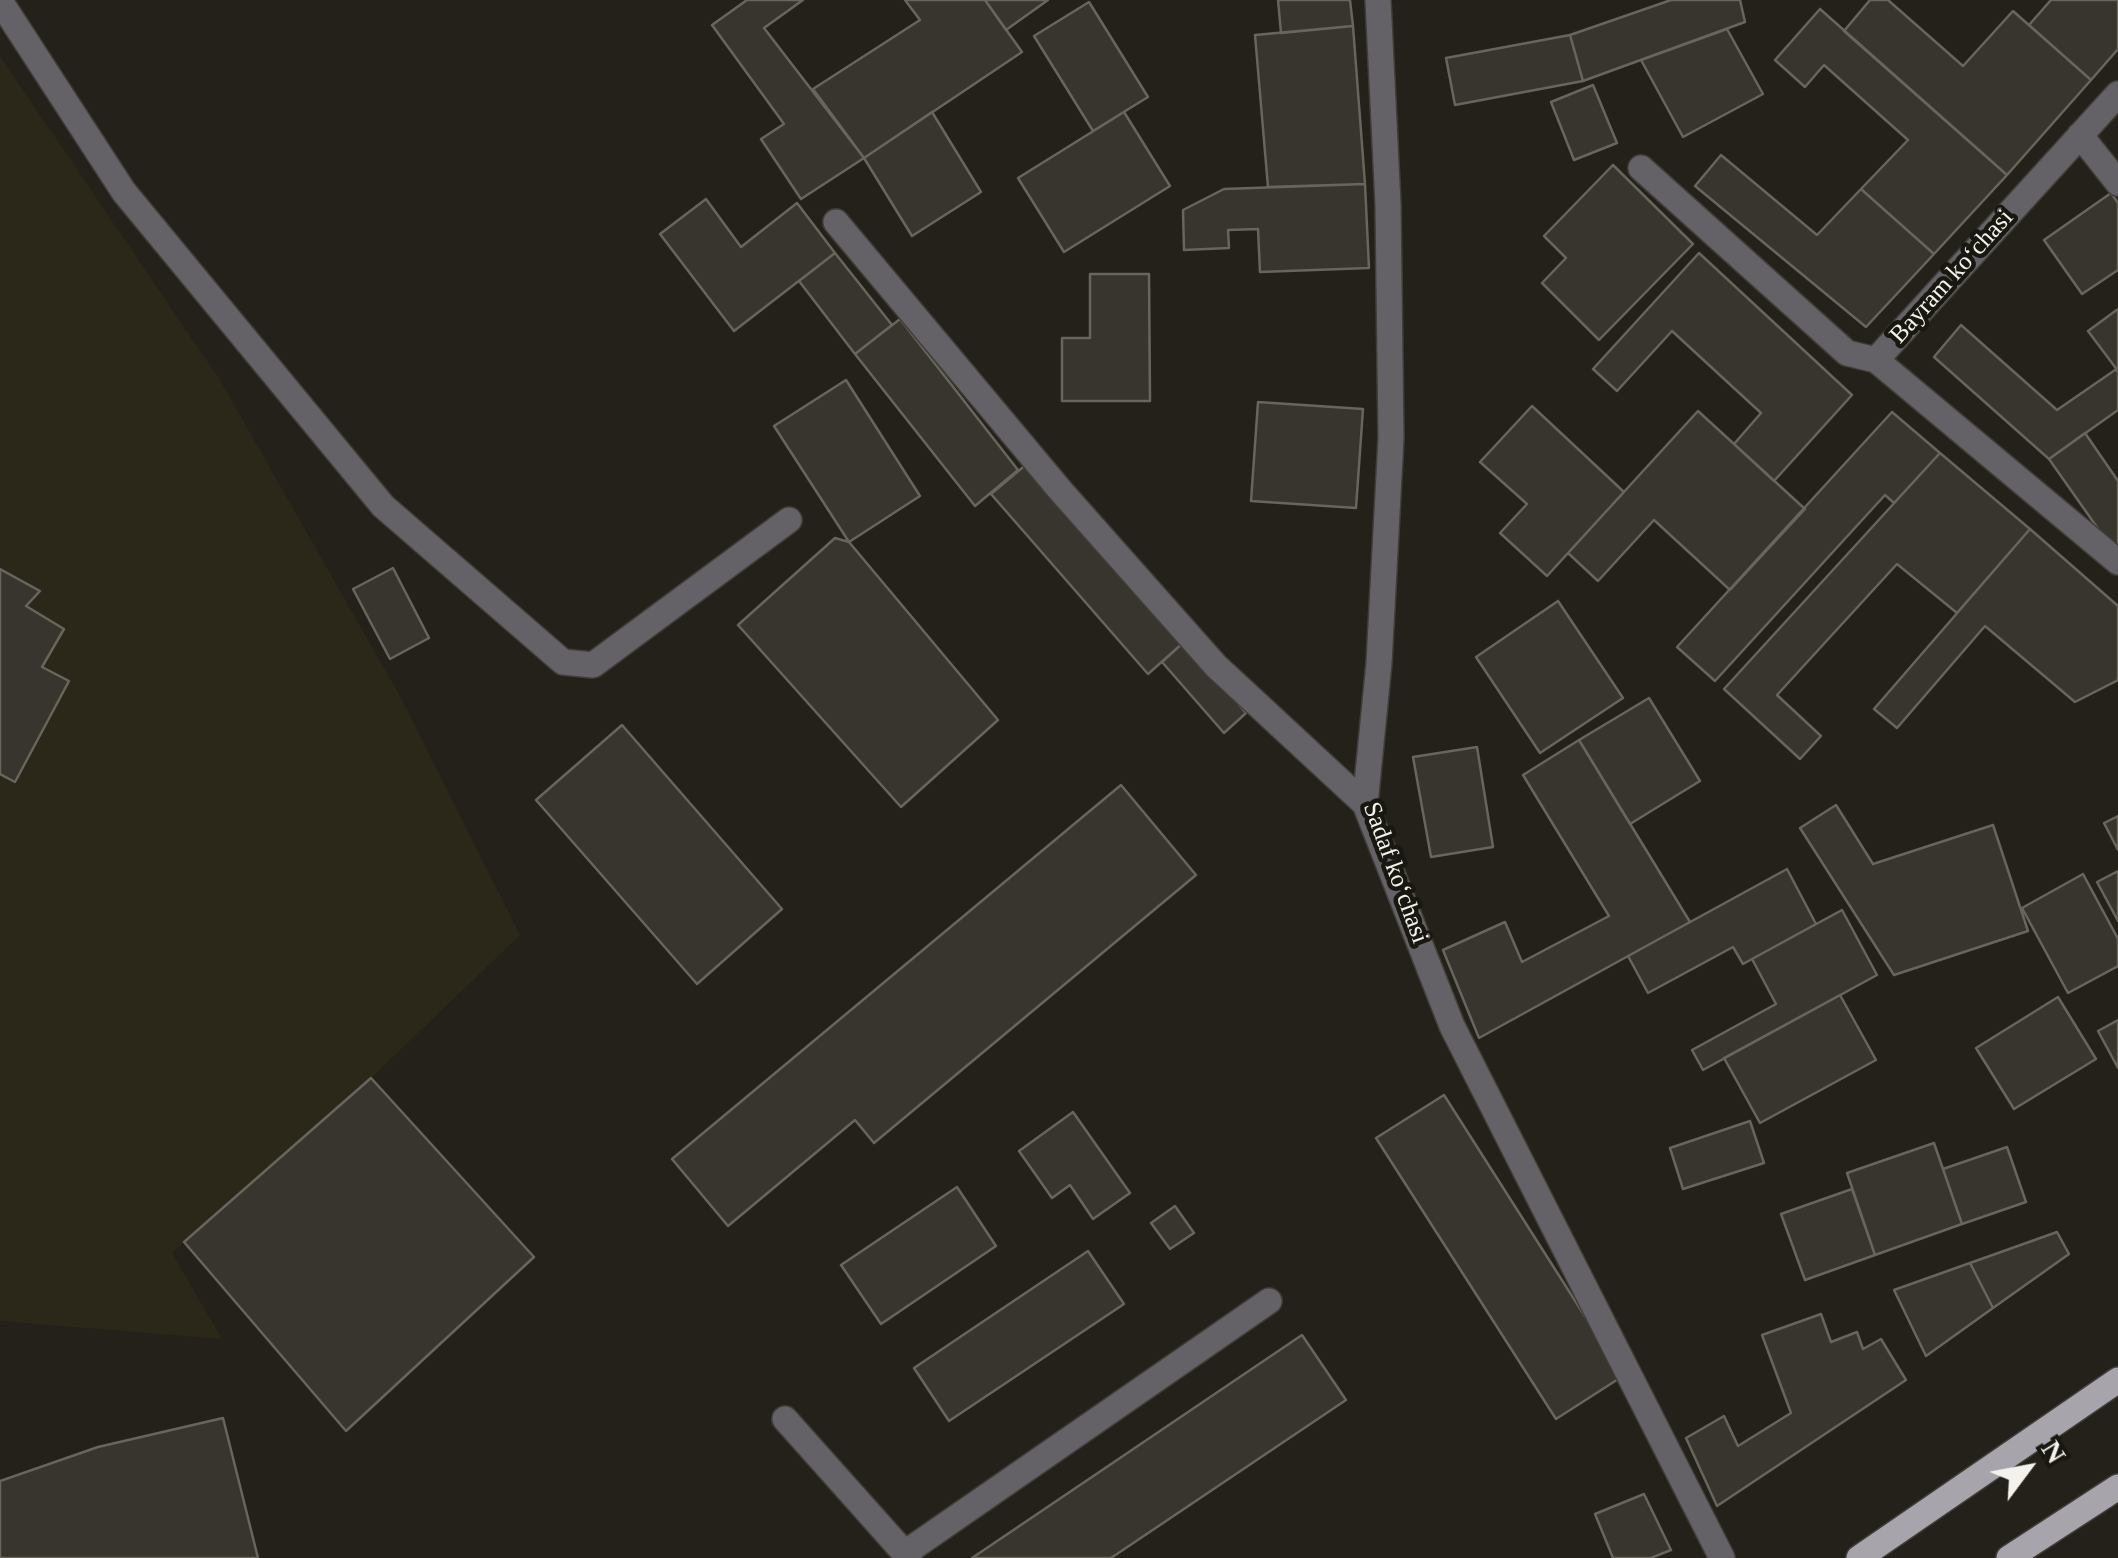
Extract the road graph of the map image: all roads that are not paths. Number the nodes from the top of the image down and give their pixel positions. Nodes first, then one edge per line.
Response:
1 (1378, 0) edge
2 (0, 1) edge
3 (2118, 94) edge
4 (2080, 136) junction
5 (1641, 168) dead end
6 (2118, 183) edge
7 (836, 222) dead end
8 (1876, 360) junction
9 (788, 520) dead end
10 (2118, 562) edge
11 (1366, 804) junction
12 (1269, 1301) dead end
13 (2118, 1380) edge
14 (784, 1418) dead end
15 (2118, 1487) edge
16 (1891, 1549) edge
17 (906, 1556) edge
18 (1722, 1558) edge
19 (1859, 1558) edge
20 (2009, 1558) edge

1 - 11 street, Sadaf koʻchasi
2 - 9 street
3 - 4 street, Bayram koʻchasi
4 - 6 street
4 - 8 street, Bayram koʻchasi
5 - 8 street
7 - 11 street
8 - 10 street, Bayram koʻchasi
11 - 18 street, Sadaf koʻchasi
12 - 17 street
13 - 16 main road
14 - 17 street
15 - 20 main road
16 - 19 main road

